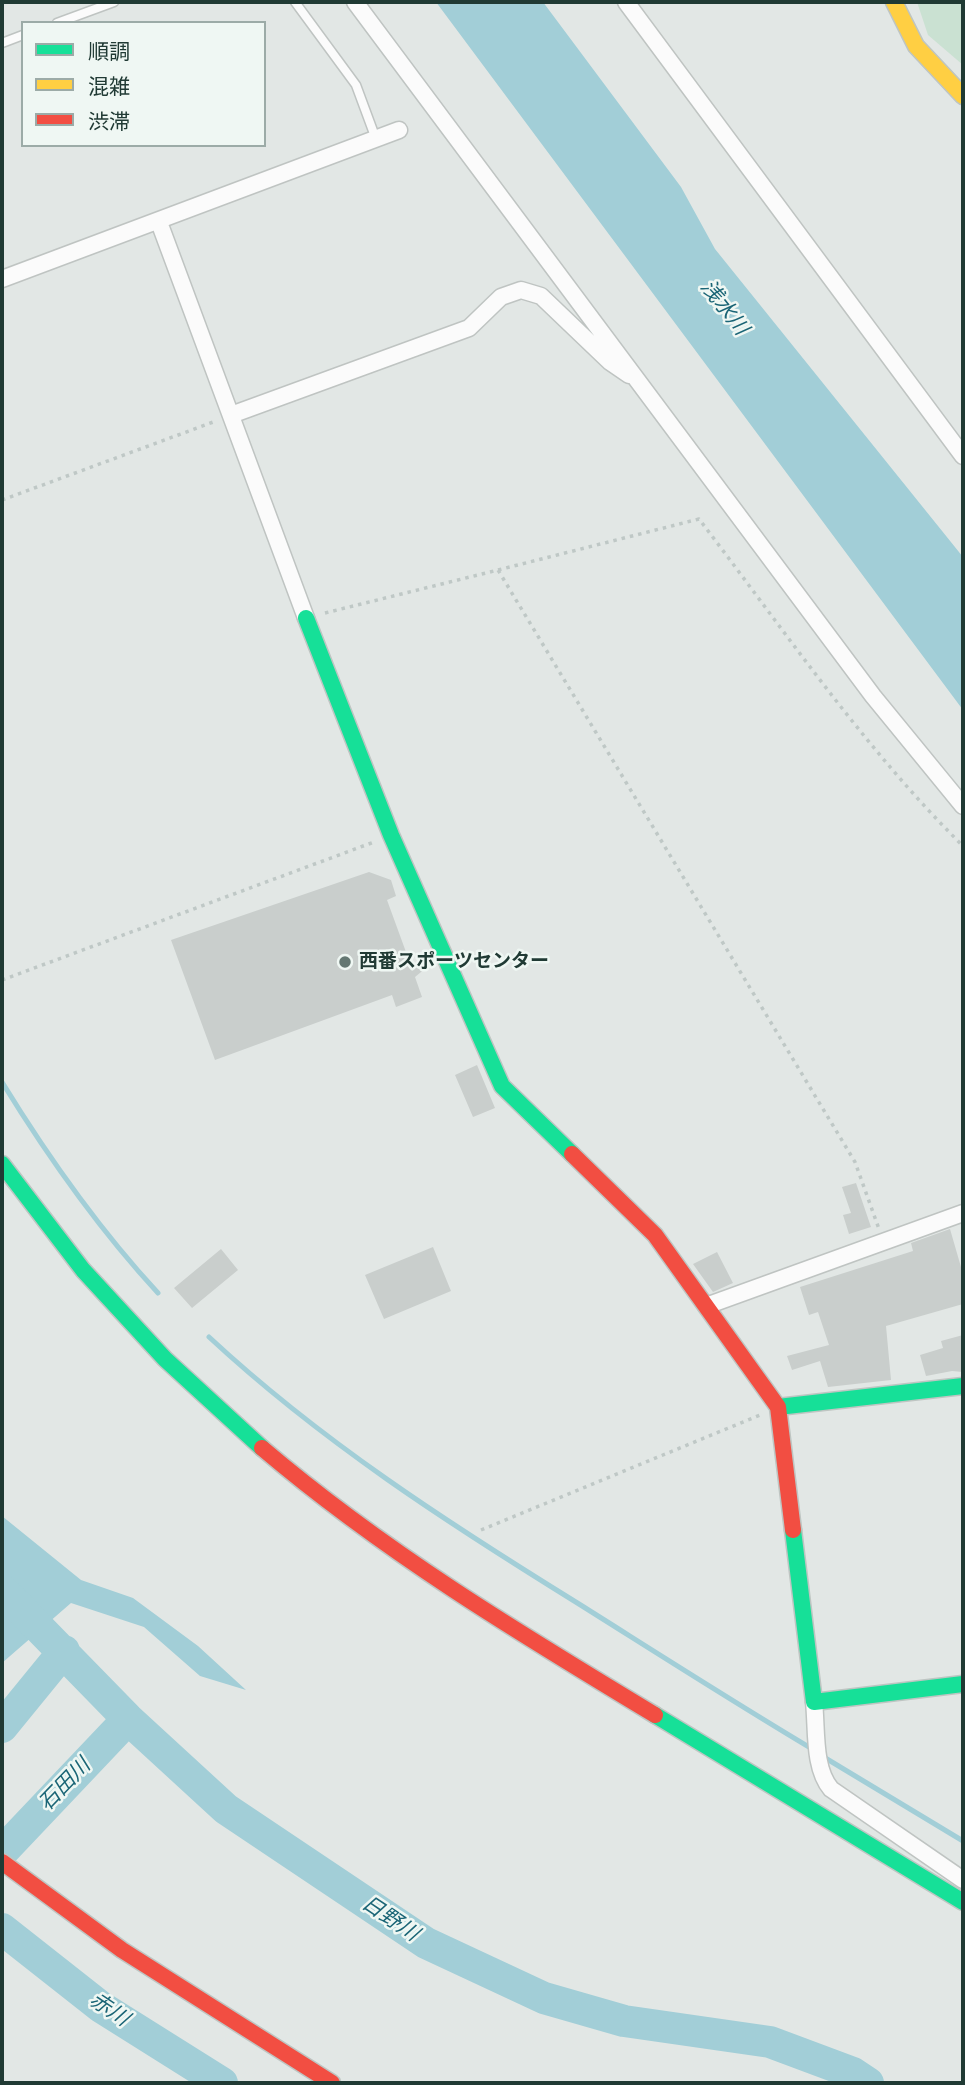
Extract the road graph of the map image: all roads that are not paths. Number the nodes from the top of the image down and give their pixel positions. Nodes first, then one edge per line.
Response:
1 (114, 2) edge
2 (295, 2) edge
3 (355, 2) edge
4 (626, 2) edge
5 (894, 2) edge
6 (62, 21) edge
7 (21, 36) edge
8 (2, 43) edge
9 (963, 96) edge
10 (399, 130) dead end
11 (376, 139) junction
12 (159, 222) junction
13 (2, 279) edge
14 (639, 382) junction
15 (231, 415) junction
16 (963, 456) edge
17 (963, 806) edge
18 (2, 1164) edge
19 (963, 1213) edge
20 (706, 1306) junction
21 (963, 1386) edge
22 (778, 1407) junction
23 (963, 1684) edge
24 (814, 1702) junction
25 (8, 1867) edge
26 (963, 1880) edge
27 (963, 1902) edge
28 (332, 2083) edge

1 - 6 lane
2 - 11 lane
3 - 14 street
4 - 16 street
5 - 9 street
7 - 8 lane
10 - 11 street
11 - 12 street
12 - 13 street
12 - 15 street
14 - 15 street
14 - 17 street
15 - 20 street
18 - 27 street
19 - 20 street
20 - 22 street
21 - 22 street
22 - 24 street
23 - 24 street
24 - 26 street
25 - 28 street

